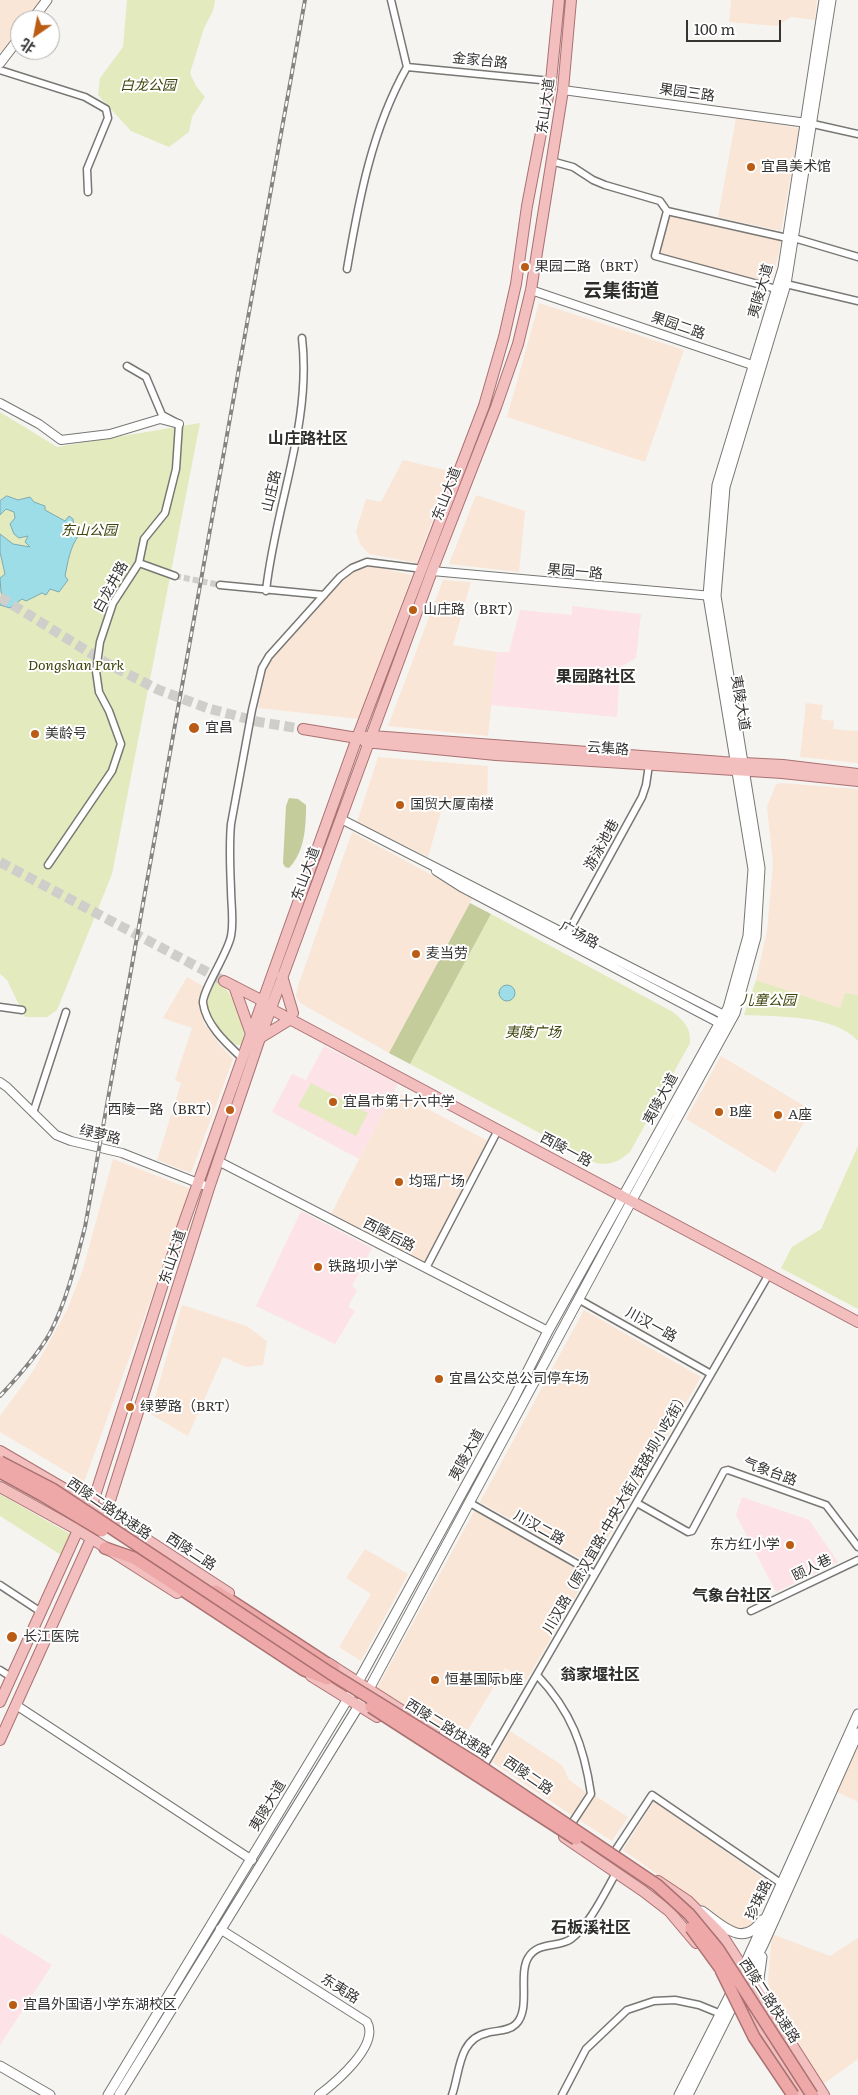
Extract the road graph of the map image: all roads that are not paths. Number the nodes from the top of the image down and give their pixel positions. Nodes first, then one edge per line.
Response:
1 (391, 0) edge
2 (559, 0) edge
3 (824, 0) edge
4 (831, 0) edge
5 (572, 3) edge
6 (10, 50) edge
7 (10, 58) edge
8 (0, 63) edge
9 (407, 67) junction
10 (0, 70) edge
11 (551, 81) junction
12 (563, 90) junction
13 (810, 124) junction
14 (858, 134) edge
15 (551, 161) junction
16 (88, 192) dead end
17 (667, 211) junction
18 (790, 238) junction
19 (858, 257) edge
20 (347, 269) dead end
21 (786, 284) junction
22 (776, 289) junction
23 (531, 290) junction
24 (858, 301) edge
25 (302, 338) dead end
26 (126, 366) dead end
27 (757, 366) junction
28 (0, 402) edge
29 (179, 424) junction
30 (139, 563) junction
31 (427, 570) junction
32 (175, 576) tunnel mouth
33 (220, 585) tunnel mouth
34 (266, 591) junction
35 (324, 595) junction
36 (712, 596) junction
37 (303, 729) tunnel mouth
38 (357, 738) junction
39 (371, 740) junction
40 (649, 765) junction
41 (740, 767) junction
42 (858, 774) edge
43 (858, 780) edge
44 (341, 819) junction
45 (48, 865) dead end
46 (429, 865) junction
47 (567, 934) junction
48 (282, 976) junction
49 (224, 981) tunnel mouth
50 (234, 986) junction
51 (269, 1004) junction
52 (0, 1007) edge
53 (22, 1010) dead end
54 (66, 1012) dead end
55 (724, 1014) junction
56 (292, 1016) junction
57 (719, 1023) junction
58 (255, 1036) junction
59 (242, 1058) junction
60 (0, 1082) edge
61 (33, 1113) junction
62 (498, 1130) junction
63 (218, 1161) junction
64 (198, 1184) junction
65 (209, 1188) junction
66 (629, 1196) junction
67 (426, 1268) junction
68 (769, 1274) junction
69 (578, 1299) junction
70 (858, 1316) edge
71 (858, 1322) edge
72 (548, 1331) junction
73 (711, 1374) junction
74 (0, 1451) edge
75 (0, 1462) edge
76 (0, 1472) edge
77 (0, 1487) edge
78 (470, 1503) junction
79 (636, 1503) junction
80 (92, 1505) junction
81 (105, 1518) junction
82 (78, 1530) junction
83 (92, 1539) junction
84 (858, 1547) edge
85 (105, 1548) junction
86 (858, 1560) edge
87 (595, 1574) junction
88 (0, 1585) edge
89 (41, 1612) junction
90 (751, 1612) dead end
91 (334, 1668) junction
92 (0, 1670) edge
93 (537, 1675) junction
94 (11, 1677) junction
95 (327, 1679) junction
96 (358, 1682) junction
97 (368, 1689) junction
98 (348, 1699) junction
99 (0, 1702) edge
100 (16, 1705) junction
101 (359, 1706) junction
102 (858, 1714) edge
103 (858, 1733) edge
104 (0, 1740) edge
105 (855, 1747) edge
106 (485, 1764) junction
107 (572, 1823) junction
108 (615, 1851) junction
109 (252, 1860) junction
110 (616, 1873) junction
111 (782, 1884) junction
112 (775, 1899) junction
113 (688, 1901) junction
114 (220, 1929) junction
115 (764, 1944) junction
116 (719, 1966) junction
117 (746, 1972) junction
118 (735, 1995) junction
119 (764, 2000) junction
120 (721, 2014) junction
121 (0, 2066) edge
122 (0, 2071) edge
123 (40, 2095) edge
124 (50, 2095) edge
125 (108, 2095) edge
126 (119, 2095) edge
127 (319, 2095) edge
128 (452, 2095) edge
129 (562, 2095) edge
130 (679, 2095) edge
131 (688, 2095) edge
132 (793, 2095) edge
133 (800, 2095) edge
134 (807, 2095) edge
135 (812, 2095) edge
136 (824, 2095) edge

1 - 9 street
2 - 11 main road, 东山大道
3 - 13 main road, 夷陵大道
4 - 13 main road, 夷陵大道
5 - 12 main road, 东山大道
6 - 8 main road
7 - 10 main road
9 - 11 street, 金家台路
9 - 20 street
10 - 16 street
11 - 31 main road, 东山大道
12 - 13 street, 果园三路
12 - 15 main road, 东山大道
13 - 14 street
13 - 18 main road, 夷陵大道
15 - 17 street
15 - 23 main road, 东山大道
17 - 18 street
17 - 22 street
18 - 19 street
18 - 21 main road, 夷陵大道
18 - 22 main road, 夷陵大道
21 - 24 street
21 - 27 main road, 夷陵大道
22 - 27 main road, 夷陵大道
23 - 27 street, 果园二路
23 - 31 main road, 东山大道
25 - 34 street, 山庄路
26 - 29 street
27 - 36 main road, 夷陵大道
28 - 29 street
29 - 30 street, 白龙井路
30 - 32 street
30 - 45 street, 白龙井路
31 - 35 street
31 - 36 street, 果园一路
31 - 38 main road, 东山大道
31 - 39 main road, 东山大道
33 - 34 street
34 - 35 street
35 - 59 street
36 - 41 main road, 夷陵大道
37 - 38 main road, 云集路
38 - 39 main road, 云集路
38 - 51 main road, 东山大道
39 - 40 main road, 云集路
39 - 41 main road, 云集路
39 - 44 main road, 东山大道
40 - 41 main road, 云集路
40 - 47 street, 游泳池巷
41 - 42 main road, 云集路
41 - 43 main road, 云集路
41 - 55 main road, 夷陵大道
41 - 66 main road, 夷陵大道
44 - 46 street, 广场路
44 - 48 main road, 东山大道
46 - 47 street, 广场路
46 - 57 street, 广场路
47 - 55 street, 广场路
48 - 51 main road, 东山大道
48 - 56 main road
49 - 50 main road, 西陵一路
50 - 51 main road, 西陵一路
50 - 58 main road
51 - 56 main road, 西陵一路
51 - 58 main road, 东山大道
52 - 53 street
54 - 61 street
55 - 57 main road, 夷陵大道
56 - 58 main road
56 - 62 main road, 西陵一路
56 - 66 main road, 西陵一路
57 - 66 main road, 夷陵大道
58 - 59 main road, 东山大道
58 - 63 main road, 东山大道
59 - 64 main road, 东山大道
60 - 61 street, 绿萝路
61 - 64 street, 绿萝路
62 - 66 main road, 西陵一路
62 - 67 street
63 - 65 main road, 东山大道
63 - 67 street, 西陵后路
64 - 65 street, 绿萝路
64 - 80 main road, 东山大道
65 - 81 main road, 东山大道
66 - 68 main road, 西陵一路
66 - 69 main road, 夷陵大道
66 - 70 main road, 西陵一路
66 - 72 main road, 夷陵大道
67 - 72 street, 西陵后路
68 - 71 main road, 西陵一路
68 - 73 street, 川汉路（原汉宜路·中央大街/铁路坝小吃街）
69 - 73 street, 川汉一路
69 - 78 main road, 夷陵大道
72 - 96 main road, 夷陵大道
73 - 79 street, 川汉路（原汉宜路·中央大街/铁路坝小吃街）
74 - 80 main road, 西陵二路
75 - 81 highway, 西陵二路快速路, bridge
76 - 95 highway, 西陵二路快速路, bridge
77 - 82 main road
78 - 87 street, 川汉二路
78 - 97 main road, 夷陵大道
79 - 84 street, 气象台路
79 - 87 street, 川汉路（原汉宜路·中央大街/铁路坝小吃街）
80 - 81 main road, 西陵二路
80 - 82 main road, 东山大道
81 - 83 main road, 东山大道
81 - 91 highway, bridge
81 - 91 main road, 西陵二路
81 - 135 highway, 西陵二路快速路, bridge
82 - 83 main road
82 - 89 main road, 东山大道
83 - 85 main road
83 - 100 main road, 东山大道
85 - 95 highway
85 - 98 main road
86 - 90 street, 颐人巷
87 - 93 street, 川汉路（原汉宜路·中央大街/铁路坝小吃街）
88 - 89 street
89 - 94 main road, 东山大道
91 - 96 main road, 西陵二路
92 - 94 street
93 - 106 street, 川汉路（原汉宜路·中央大街/铁路坝小吃街）
93 - 107 street
94 - 99 main road, 东山大道
95 - 116 highway, 西陵二路快速路, bridge
96 - 97 main road, 西陵二路
96 - 98 main road, 夷陵大道
97 - 101 main road, 夷陵大道
97 - 106 main road, 西陵二路
98 - 101 main road
98 - 109 main road, 夷陵大道
100 - 104 main road, 东山大道
100 - 109 street
101 - 110 main road
101 - 114 main road, 夷陵大道
102 - 111 main road, 珍珠路
103 - 105 main road, 珍珠路
105 - 115 main road, 珍珠路
106 - 107 main road, 西陵二路
107 - 108 main road, 西陵二路
108 - 111 street
108 - 113 main road, 西陵二路
109 - 125 main road, 夷陵大道
110 - 118 main road
110 - 128 street
111 - 112 main road, 珍珠路
112 - 113 main road
112 - 117 main road, 珍珠路
113 - 117 main road, 西陵二路
114 - 126 main road, 夷陵大道
114 - 127 street, 东夷路
115 - 117 main road, 珍珠路
115 - 119 main road
116 - 132 highway, bridge
116 - 134 highway, 西陵二路快速路, bridge
117 - 118 main road, 珍珠路
117 - 119 main road, 西陵二路
118 - 120 main road, 珍珠路
118 - 131 main road, 珍珠路
118 - 133 main road
119 - 136 main road, 西陵二路
120 - 129 street
120 - 130 main road, 珍珠路
121 - 124 main road
122 - 123 main road

